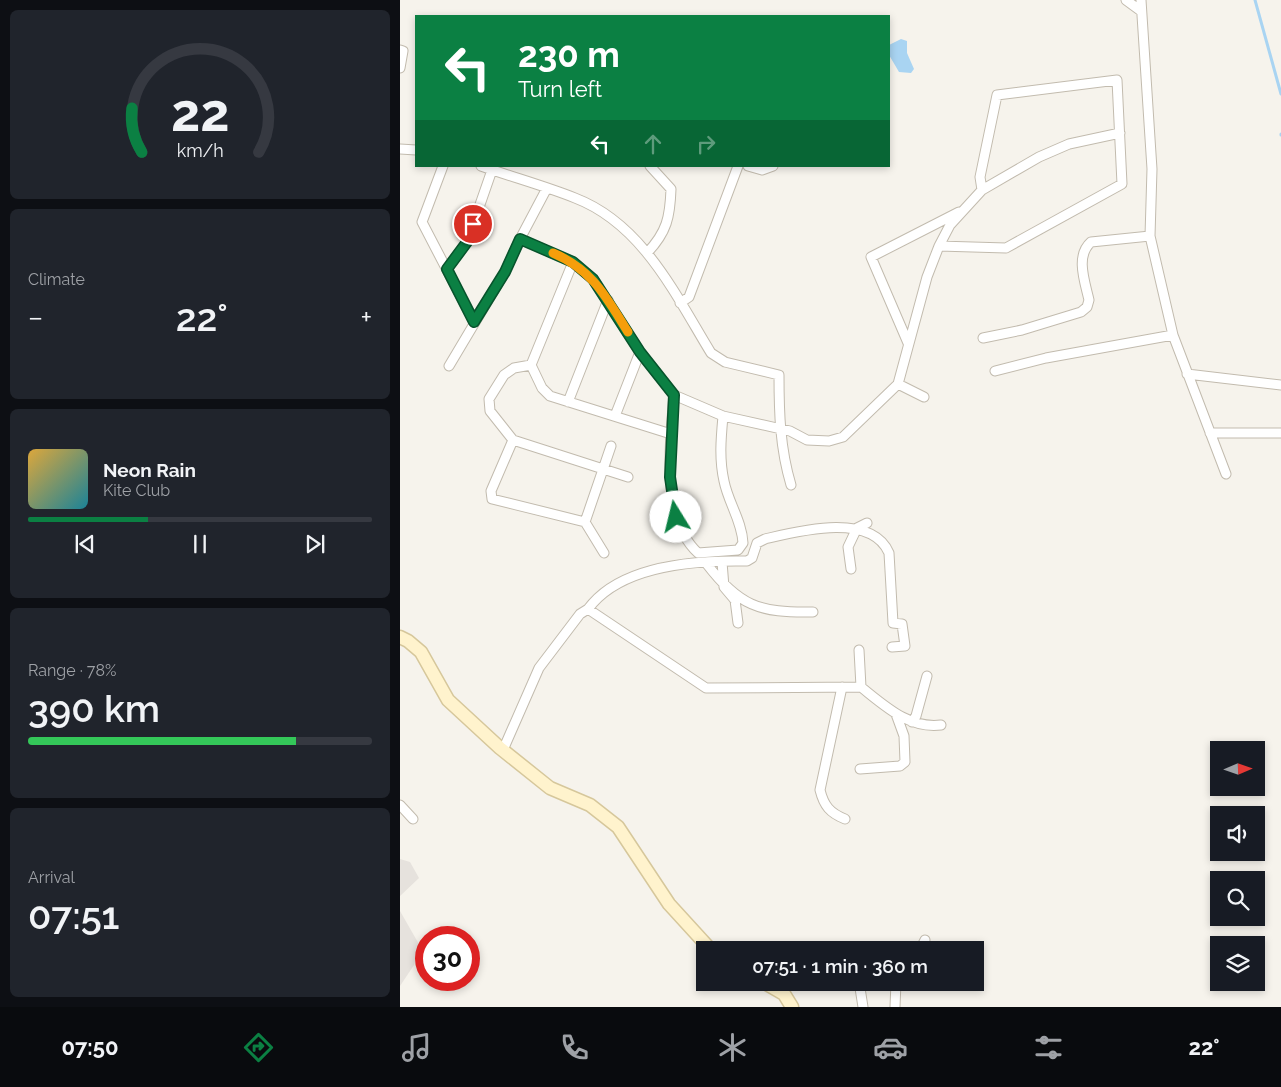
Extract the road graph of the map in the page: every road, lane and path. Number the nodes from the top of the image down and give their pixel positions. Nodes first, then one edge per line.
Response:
1 (1126, 0) edge
2 (1142, 0) edge
3 (1141, 11) junction
4 (400, 50) edge
5 (400, 68) edge
6 (1120, 133) junction
7 (400, 149) edge
8 (415, 150) edge
9 (443, 167) edge
10 (484, 167) edge
11 (651, 167) edge
12 (738, 167) edge
13 (492, 170) junction
14 (547, 188) junction
15 (982, 190) junction
16 (965, 209) junction
17 (1150, 236) junction
18 (520, 239) junction
19 (939, 246) junction
20 (647, 253) junction
21 (573, 262) junction
22 (447, 269) junction
23 (608, 300) junction
24 (680, 303) junction
25 (474, 322) junction
26 (1173, 335) junction
27 (984, 338) dead end
28 (908, 343) junction
29 (640, 352) junction
30 (531, 365) junction
31 (449, 366) dead end
32 (995, 371) dead end
33 (1187, 374) junction
34 (898, 384) junction
35 (1281, 385) edge
36 (674, 395) junction
37 (924, 397) dead end
38 (568, 402) junction
39 (615, 416) junction
40 (723, 416) junction
41 (780, 429) junction
42 (1210, 433) junction
43 (1280, 433) edge
44 (671, 434) junction
45 (513, 440) junction
46 (611, 446) dead end
47 (603, 469) junction
48 (1226, 474) dead end
49 (628, 477) dead end
50 (791, 486) dead end
51 (585, 522) junction
52 (867, 522) dead end
53 (857, 528) junction
54 (604, 553) dead end
55 (722, 562) junction
56 (706, 563) junction
57 (850, 569) dead end
58 (724, 587) junction
59 (588, 609) junction
60 (813, 612) dead end
61 (738, 623) dead end
62 (400, 637) edge
63 (892, 647) dead end
64 (859, 650) dead end
65 (927, 676) dead end
66 (842, 687) junction
67 (861, 687) junction
68 (896, 714) junction
69 (912, 722) junction
70 (941, 725) dead end
71 (503, 750) junction
72 (860, 769) dead end
73 (400, 805) edge
74 (413, 819) dead end
75 (845, 819) dead end
76 (703, 941) edge
77 (779, 991) edge
78 (860, 991) edge
79 (895, 991) edge
80 (792, 1007) edge
81 (863, 1007) edge
82 (895, 1007) edge

1 - 3 street
2 - 3 street
3 - 17 street
4 - 5 street
6 - 15 street
6 - 15 street
6 - 19 street
7 - 8 street
9 - 22 street
10 - 13 street
11 - 20 street
12 - 24 street
13 - 14 street
13 - 22 street
14 - 18 street
14 - 20 street
15 - 16 street
16 - 19 street
16 - 28 street
17 - 26 street
17 - 27 street
18 - 21 street
18 - 25 street
19 - 28 street
20 - 24 street
21 - 23 street
21 - 30 street
22 - 25 street
23 - 29 street
23 - 38 street
24 - 41 street
25 - 31 street
26 - 32 street
26 - 33 street
28 - 34 street
29 - 36 street
29 - 39 street
30 - 38 street
30 - 45 street
33 - 35 street
33 - 42 street
34 - 37 street
34 - 41 street
36 - 40 street
36 - 44 street
38 - 39 street
39 - 44 street
40 - 41 street
40 - 44 street
41 - 50 street
42 - 43 street
42 - 48 street
45 - 47 street
45 - 51 street
46 - 47 street
47 - 49 street
47 - 51 street
51 - 54 street
52 - 53 street
53 - 55 street
53 - 57 street
53 - 63 street
55 - 56 street
55 - 58 street
56 - 58 street
56 - 59 street
58 - 60 street
58 - 61 street
59 - 66 street
59 - 71 street
62 - 71 street
64 - 67 street
65 - 69 street
66 - 67 street
66 - 75 street
67 - 68 street
68 - 69 street
68 - 72 street
69 - 70 street
71 - 76 street
73 - 74 street
77 - 80 street
78 - 81 street
79 - 82 street

